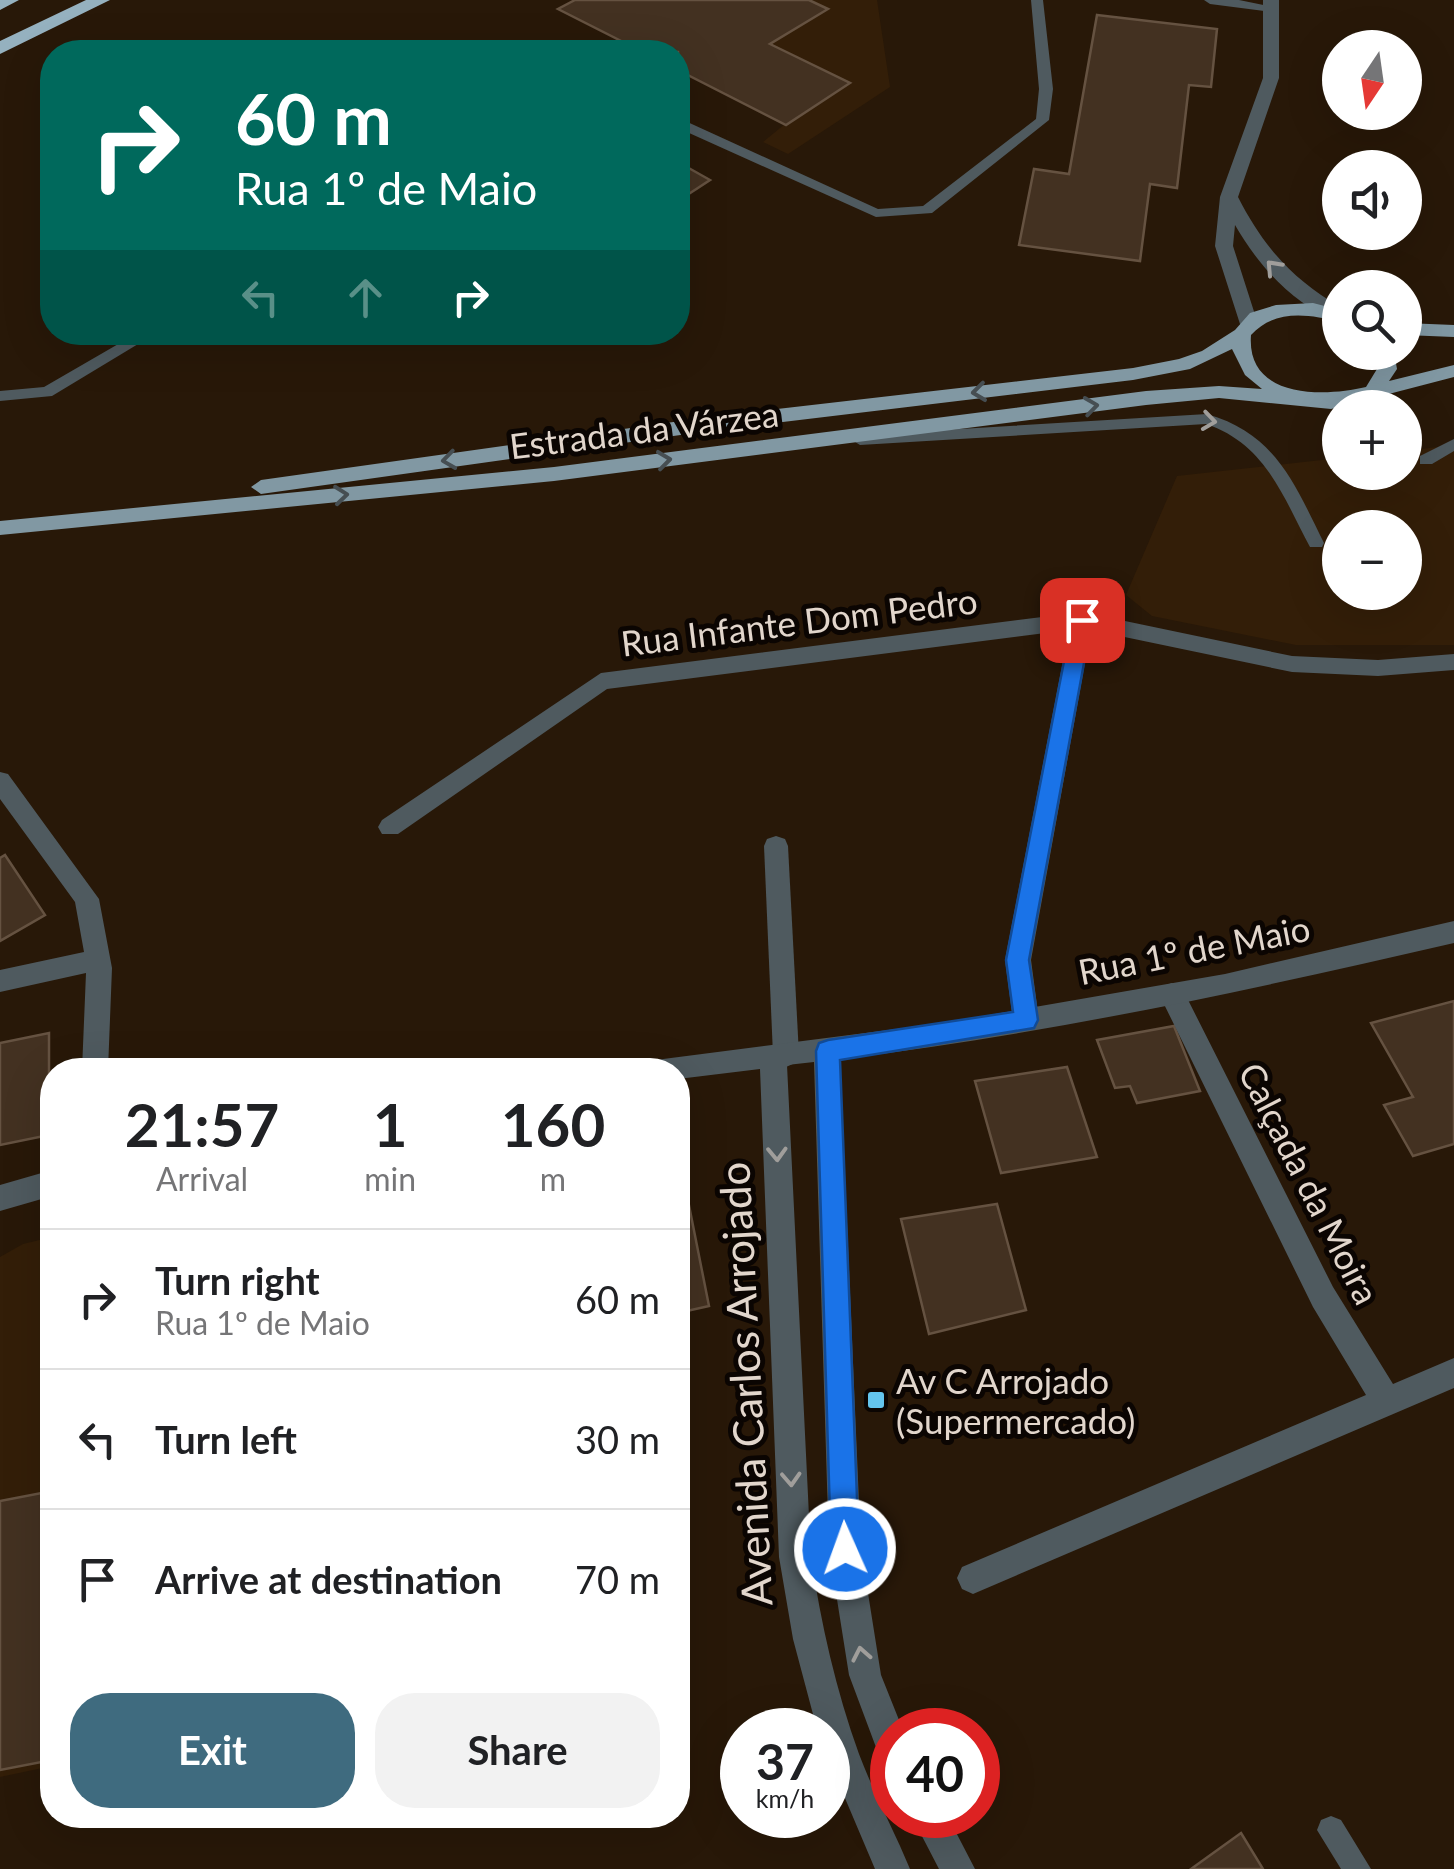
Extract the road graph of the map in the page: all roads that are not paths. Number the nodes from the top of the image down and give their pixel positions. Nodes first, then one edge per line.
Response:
1 (10, 0) edge
2 (100, 0) edge
3 (1036, 0) edge
4 (1210, 0) edge
5 (0, 4) edge
6 (1271, 4) edge
7 (0, 48) edge
8 (690, 128) edge
9 (1229, 197) junction
10 (1322, 306) edge
11 (1322, 313) edge
12 (1246, 329) junction
13 (1422, 330) edge
14 (1454, 331) edge
15 (128, 345) edge
16 (1386, 370) edge
17 (1454, 371) edge
18 (1374, 389) junction
19 (0, 396) edge
20 (1295, 397) junction
21 (798, 444) junction
22 (1454, 444) edge
23 (1426, 460) dead end
24 (0, 527) edge
25 (1316, 544) dead end
26 (1082, 620) junction
27 (1454, 662) edge
28 (0, 782) edge
29 (390, 826) dead end
30 (776, 846) dead end
31 (1454, 932) edge
32 (97, 960) junction
33 (0, 980) edge
34 (1172, 994) junction
35 (1026, 1020) junction
36 (828, 1051) junction
37 (780, 1056) junction
38 (95, 1058) edge
39 (690, 1066) edge
40 (40, 1186) edge
41 (0, 1198) edge
42 (1454, 1373) edge
43 (1386, 1402) junction
44 (973, 1578) dead end
45 (878, 1708) edge
46 (1331, 1830) dead end
47 (941, 1838) edge
48 (894, 1869) edge
49 (958, 1869) edge
50 (1356, 1869) edge

1 - 5 highway
2 - 7 highway
3 - 8 lane
4 - 6 lane
6 - 9 street
10 -> 9 street
9 - 12 street
11 - 12 main road, Estrada da Várzea
12 - 20 main road, Estrada da Várzea
12 -> 24 main road, Estrada da Várzea
13 - 14 main road
15 - 19 lane
16 - 18 main road
17 - 18 main road, Estrada da Várzea
18 - 20 main road, Estrada da Várzea
21 -> 20 main road, Estrada da Várzea
24 -> 21 main road, Estrada da Várzea
21 -> 25 lane
22 - 23 lane
26 - 27 street, Rua Infante Dom Pedro
26 - 29 street, Rua Infante Dom Pedro
26 - 35 street
28 - 32 street
30 - 37 street, Avenida Carlos Arrojado
31 - 34 street, Rua 1º de Maio
32 - 33 street
32 - 38 street
34 - 35 street, Rua 1º de Maio
34 - 43 street, Calçada da Moira
35 - 36 street, Rua 1º de Maio
36 - 37 street, Rua 1º de Maio
45 -> 36 street
37 - 39 street, Rua 1º de Maio
37 -> 48 street, Avenida Carlos Arrojado
40 - 41 street
42 - 43 street
43 - 44 street
46 - 50 lane
47 - 49 street

